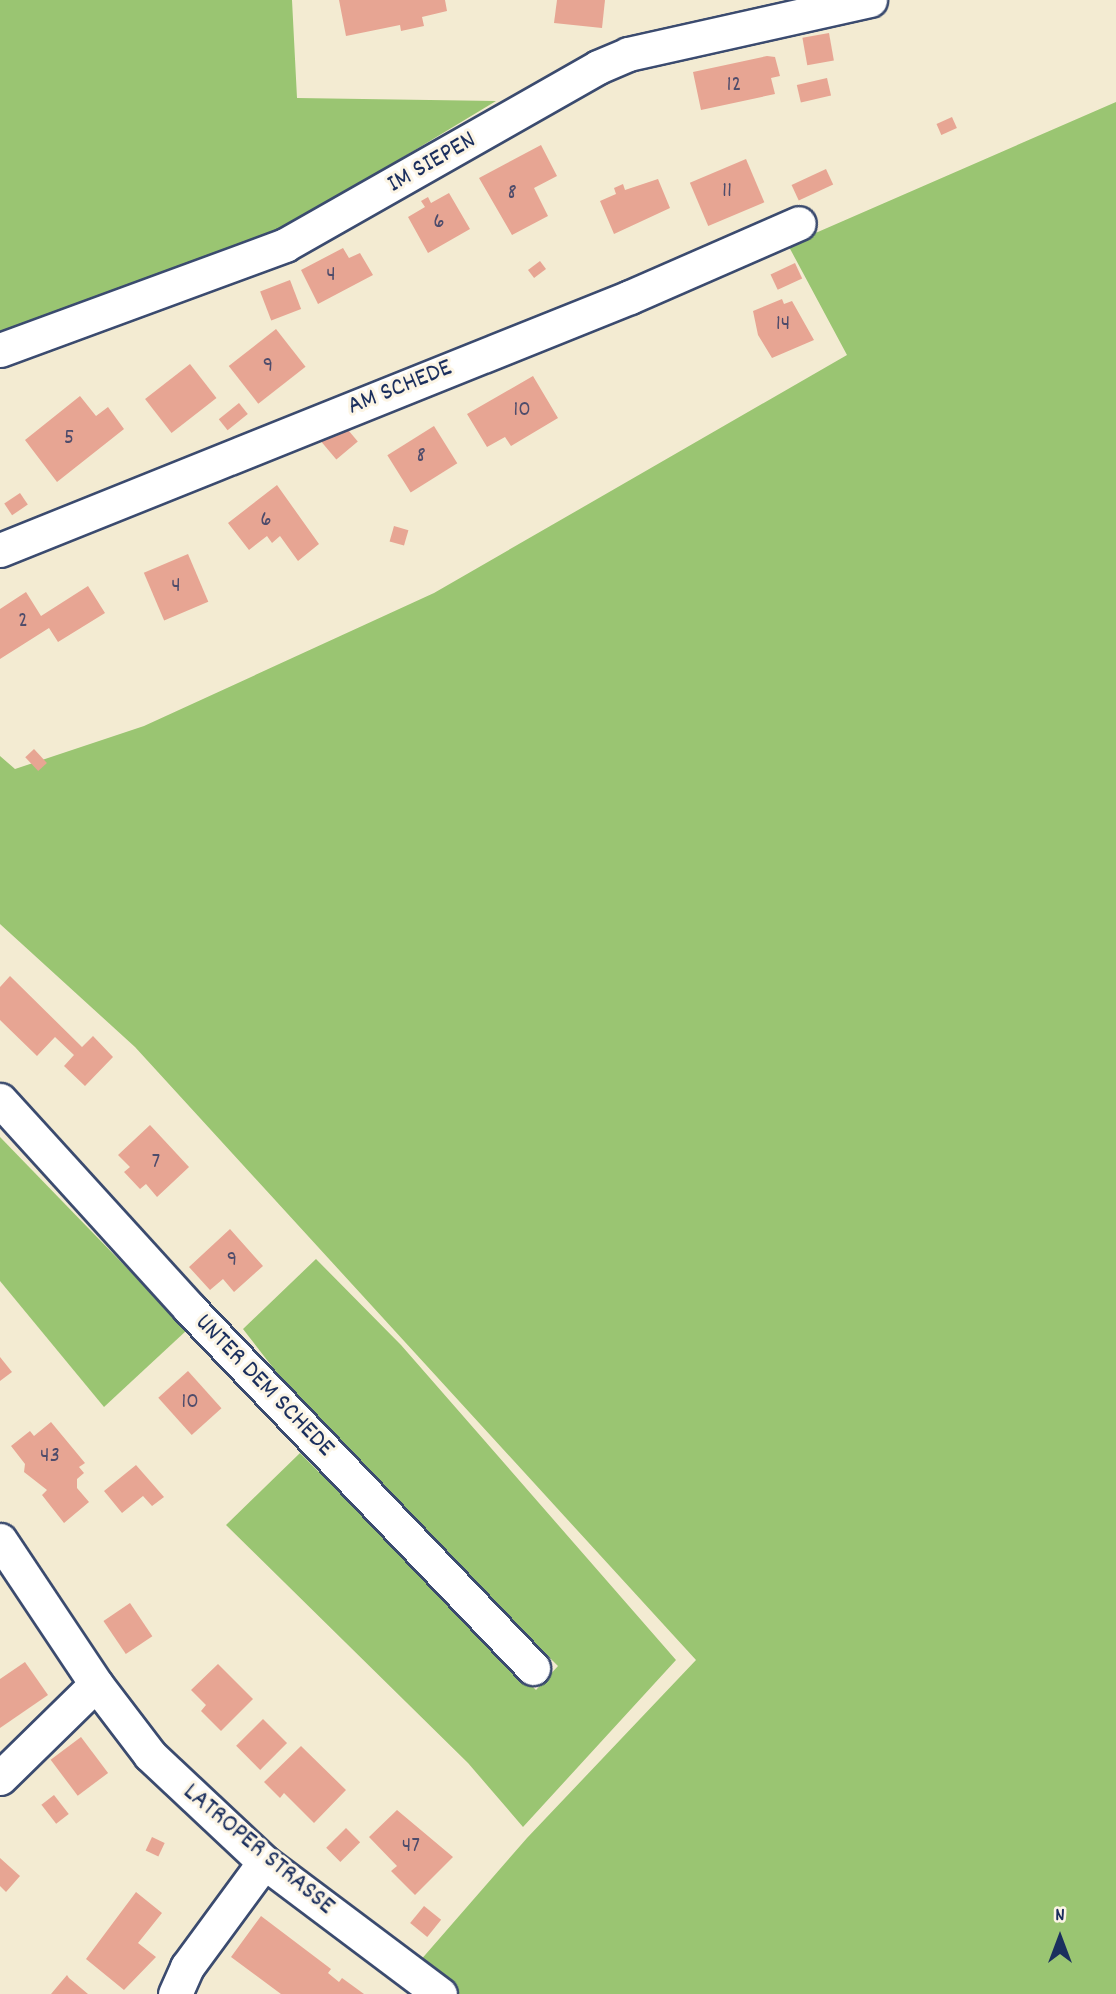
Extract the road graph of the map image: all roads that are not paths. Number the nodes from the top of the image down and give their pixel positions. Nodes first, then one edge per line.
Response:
1 (870, 0) edge
2 (799, 223) dead end
3 (0, 351) edge
4 (0, 551) edge
5 (0, 1100) edge
6 (0, 1540) edge
7 (533, 1668) dead end
8 (96, 1684) junction
9 (0, 1778) edge
10 (264, 1862) junction
11 (175, 1994) edge
12 (440, 1994) edge

1 - 3 street, IM SIEPEN
2 - 4 street, AM SCHEDE
5 - 7 street, UNTER DEM SCHEDE
6 - 8 street, LATROPER STRASSE
8 - 9 street
8 - 10 street, LATROPER STRASSE
10 - 11 street
10 - 12 street, LATROPER STRASSE

